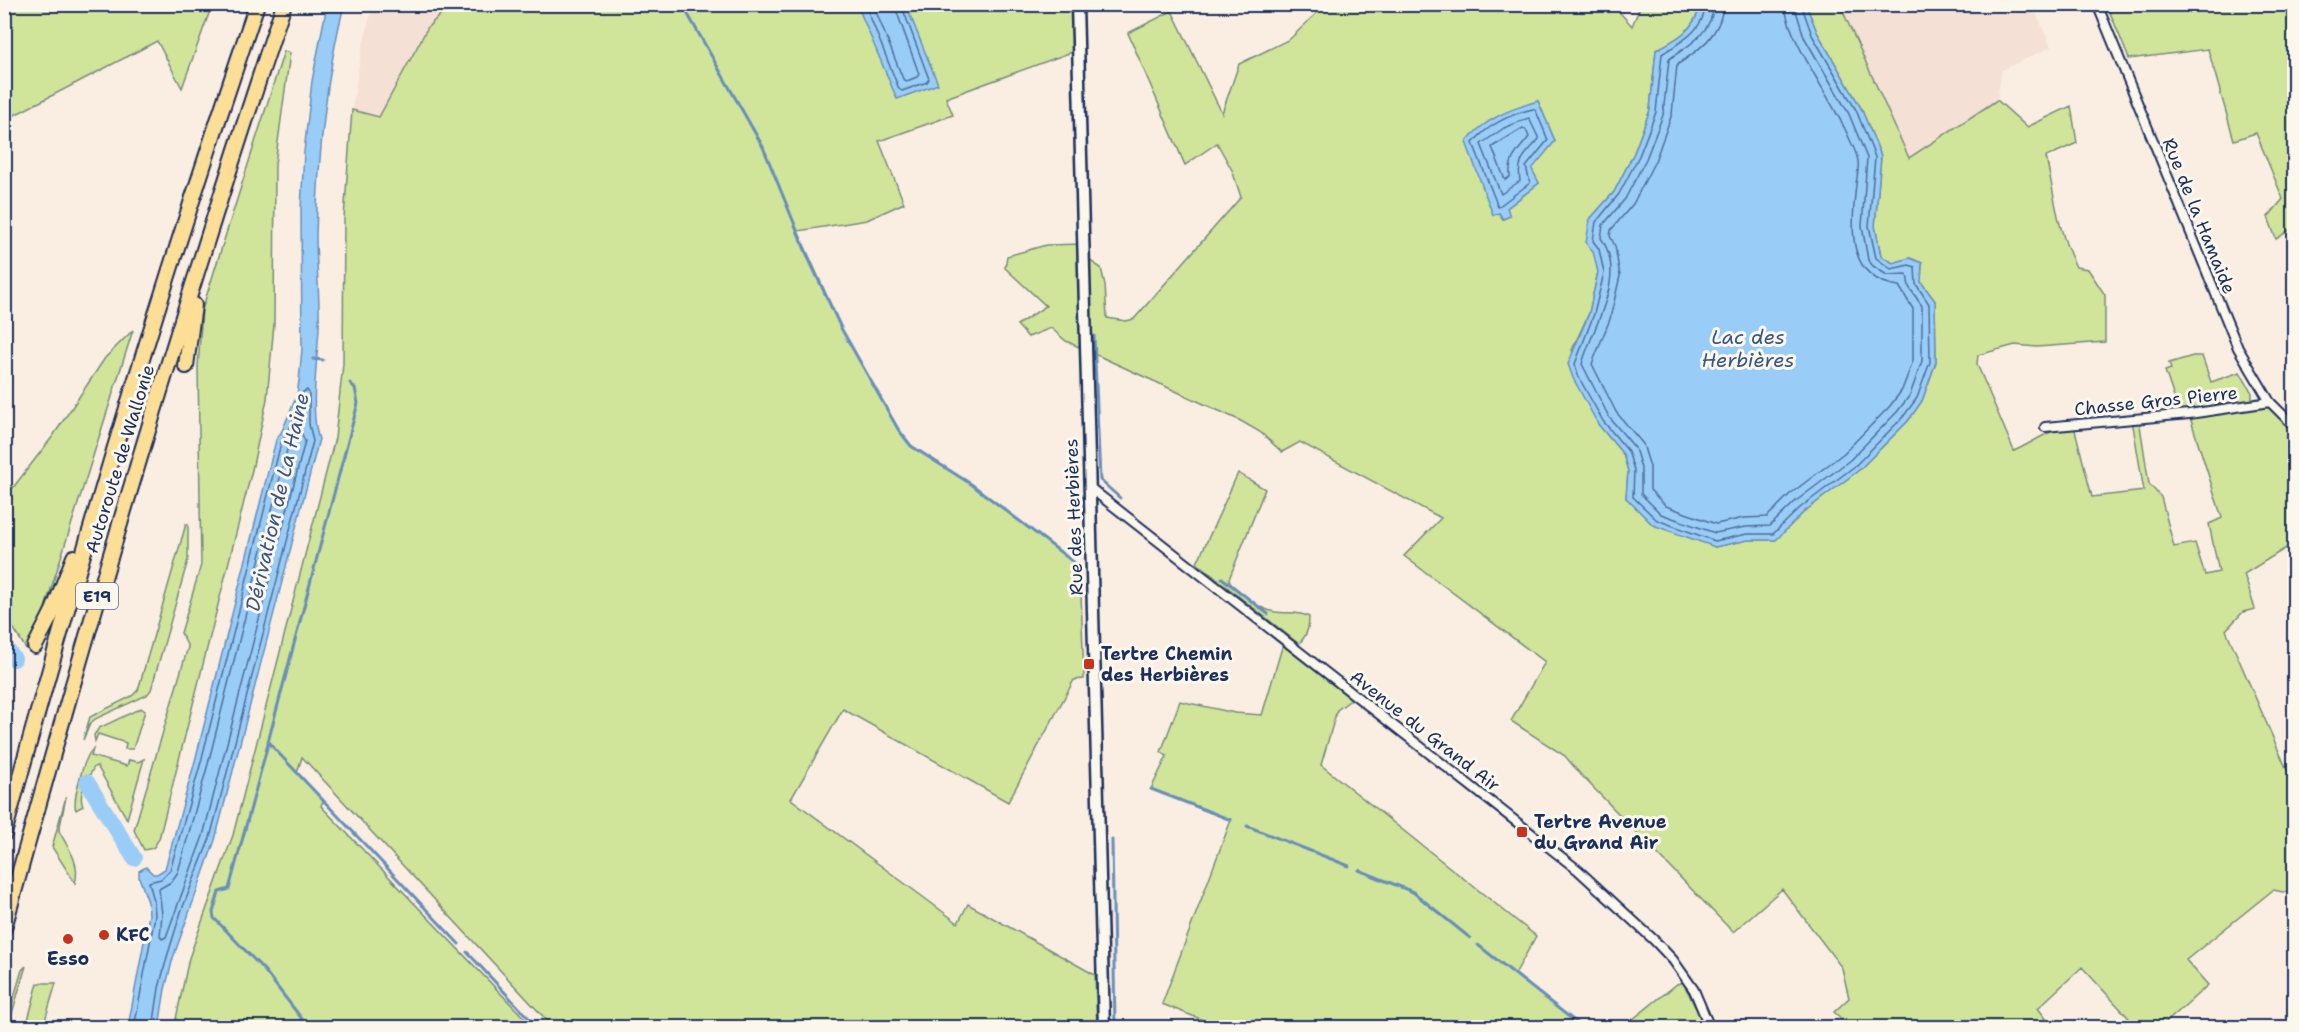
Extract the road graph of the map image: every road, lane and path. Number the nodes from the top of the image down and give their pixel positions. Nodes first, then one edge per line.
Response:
1 (257, 4) edge
2 (284, 4) edge
3 (1077, 4) edge
4 (2097, 4) edge
5 (199, 267) junction
6 (186, 366) dead end
7 (2270, 402) junction
8 (2295, 426) edge
9 (2045, 428) dead end
10 (1089, 487) junction
11 (92, 523) junction
12 (35, 646) dead end
13 (4, 834) edge
14 (4, 928) edge
15 (1104, 1028) edge
16 (1710, 1028) edge

1 - 11 highway, Autoroute de Wallonie / E19
2 - 5 highway, Autoroute de Wallonie / E19
3 - 10 street, Rue des Herbières
4 - 7 street, Rue de la Hamaide
5 - 6 highway
5 - 14 highway, Autoroute de Wallonie / E19
7 - 8 street, Rue de la Hamaide
7 - 9 street, Chasse Gros Pierre
10 - 15 street, Rue des Herbières
10 - 16 street, Avenue du Grand Air
11 - 12 highway
11 - 13 highway, Autoroute de Wallonie / E19

